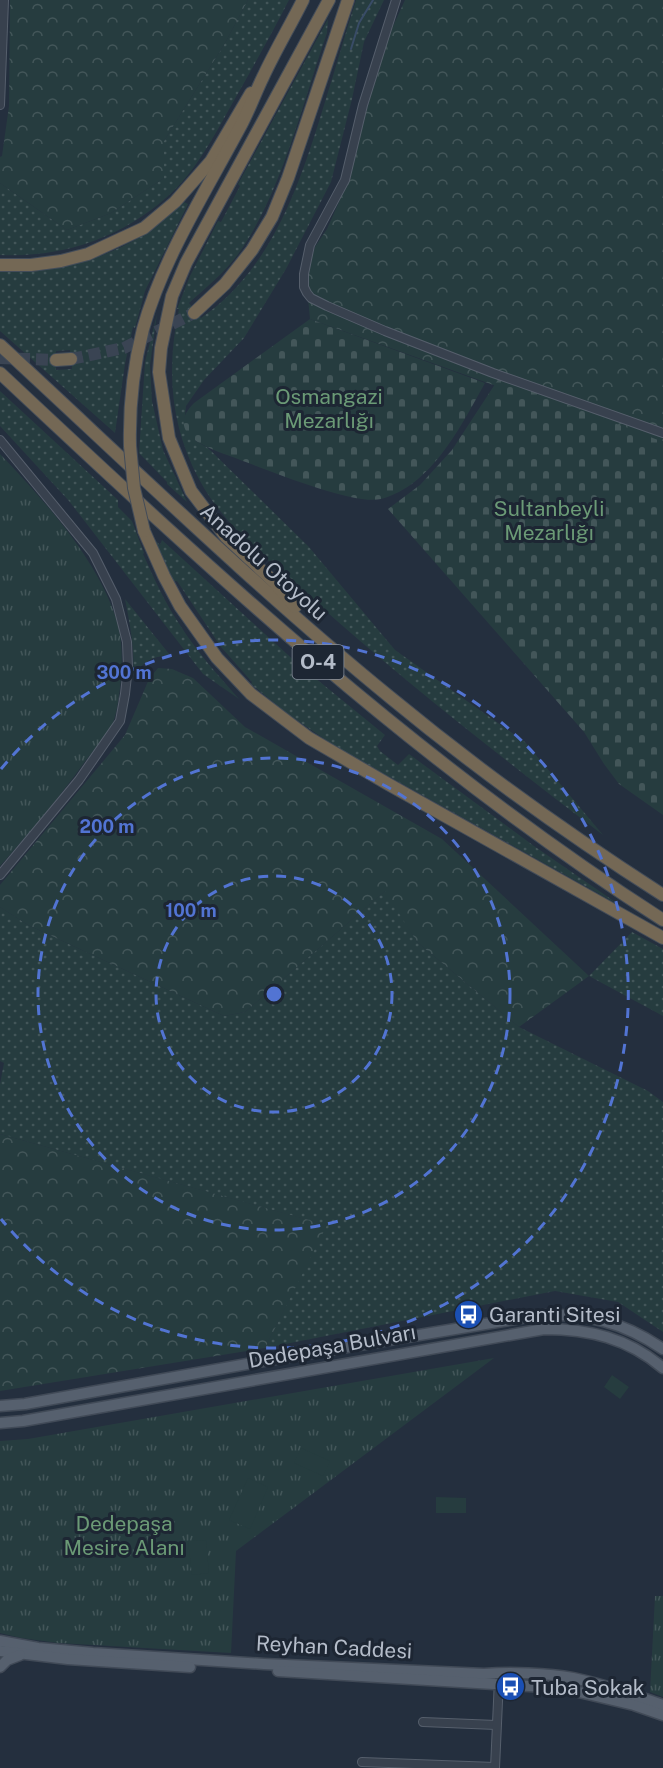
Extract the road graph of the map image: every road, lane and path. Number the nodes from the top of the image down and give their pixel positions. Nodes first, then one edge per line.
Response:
1 (4, 0) edge
2 (303, 0) edge
3 (329, 0) edge
4 (348, 0) edge
5 (396, 0) edge
6 (2, 30) edge
7 (262, 78) junction
8 (1, 89) edge
9 (0, 105) edge
10 (0, 265) edge
11 (194, 312) tunnel mouth
12 (0, 345) edge
13 (71, 359) tunnel mouth
14 (56, 360) tunnel mouth
15 (0, 373) edge
16 (663, 433) edge
17 (0, 440) edge
18 (316, 634) junction
19 (0, 875) edge
20 (663, 895) edge
21 (663, 920) edge
22 (663, 938) edge
23 (663, 1349) edge
24 (663, 1368) edge
25 (0, 1406) edge
26 (0, 1423) edge
27 (0, 1641) edge
28 (0, 1651) edge
29 (24, 1654) junction
30 (0, 1667) edge
31 (499, 1678) junction
32 (663, 1705) edge
33 (663, 1715) edge
34 (423, 1722) dead end
35 (496, 1725) junction
36 (362, 1762) dead end
37 (495, 1767) edge

1 - 6 street
2 - 7 highway
3 - 18 highway
4 - 11 highway
5 - 16 street
6 - 8 street
7 - 10 highway
7 - 22 highway, bridge
8 - 9 street
12 - 18 highway, Anadolu Otoyolu / O-4
13 - 14 highway
15 - 21 highway, Anadolu Otoyolu / O-4
17 - 19 street
18 - 20 highway, Anadolu Otoyolu / O-4
23 - 25 main road, Dedepaşa Bulvarı
24 - 26 main road, Dedepaşa Bulvarı
27 - 31 main road, Reyhan Caddesi
28 - 29 main road, Reyhan Caddesi
29 - 30 main road
29 - 31 main road, Reyhan Caddesi
31 - 32 main road, Reyhan Caddesi
31 - 33 main road, Reyhan Caddesi
31 - 35 street
34 - 35 street
35 - 37 street
36 - 37 street

